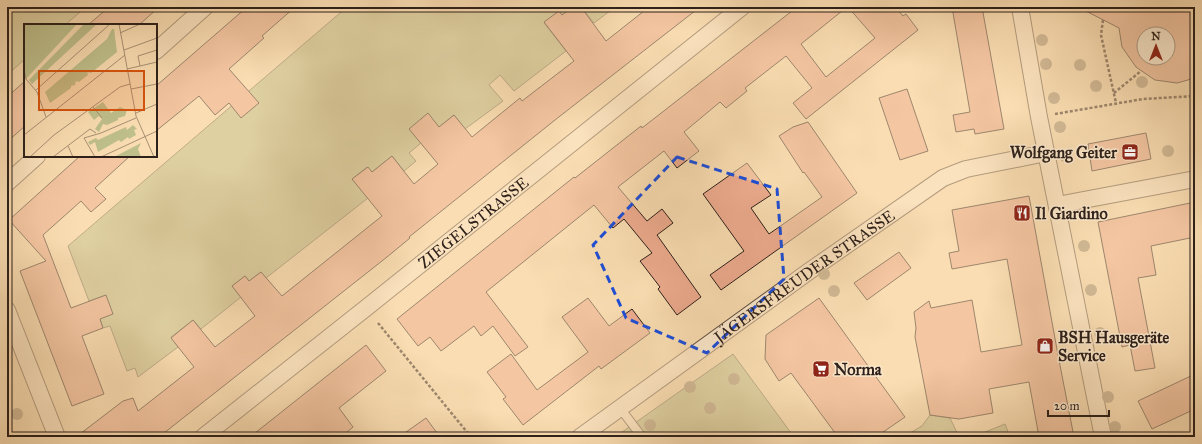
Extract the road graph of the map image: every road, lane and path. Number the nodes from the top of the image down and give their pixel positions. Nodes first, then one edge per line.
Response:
1 (205, 7) edge
2 (742, 7) edge
3 (1020, 7) edge
4 (1103, 20) dead end
5 (157, 50) edge
6 (1141, 71) dead end
7 (1114, 93) junction
8 (1195, 96) edge
9 (1116, 103) junction
10 (1039, 117) junction
11 (1046, 153) junction
12 (36, 157) edge
13 (1195, 179) edge
14 (7, 183) edge
15 (1056, 205) junction
16 (7, 310) edge
17 (374, 318) dead end
18 (620, 408) junction
19 (57, 437) edge
20 (203, 437) edge
21 (471, 437) edge
22 (580, 437) edge
23 (642, 437) edge
24 (1103, 437) edge

1 - 5 street
2 - 20 street, ZIEGELSTRASSE
3 - 10 street
4 - 7 path
6 - 7 path
7 - 9 path
8 - 9 path
9 - 10 path
10 - 11 street
11 - 15 street
11 - 18 street, JÄGERSFREUDER STRASSE
12 - 14 street
13 - 15 street
15 - 24 street
16 - 19 street
17 - 21 path
18 - 22 street, JÄGERSFREUDER STRASSE
18 - 23 lane

